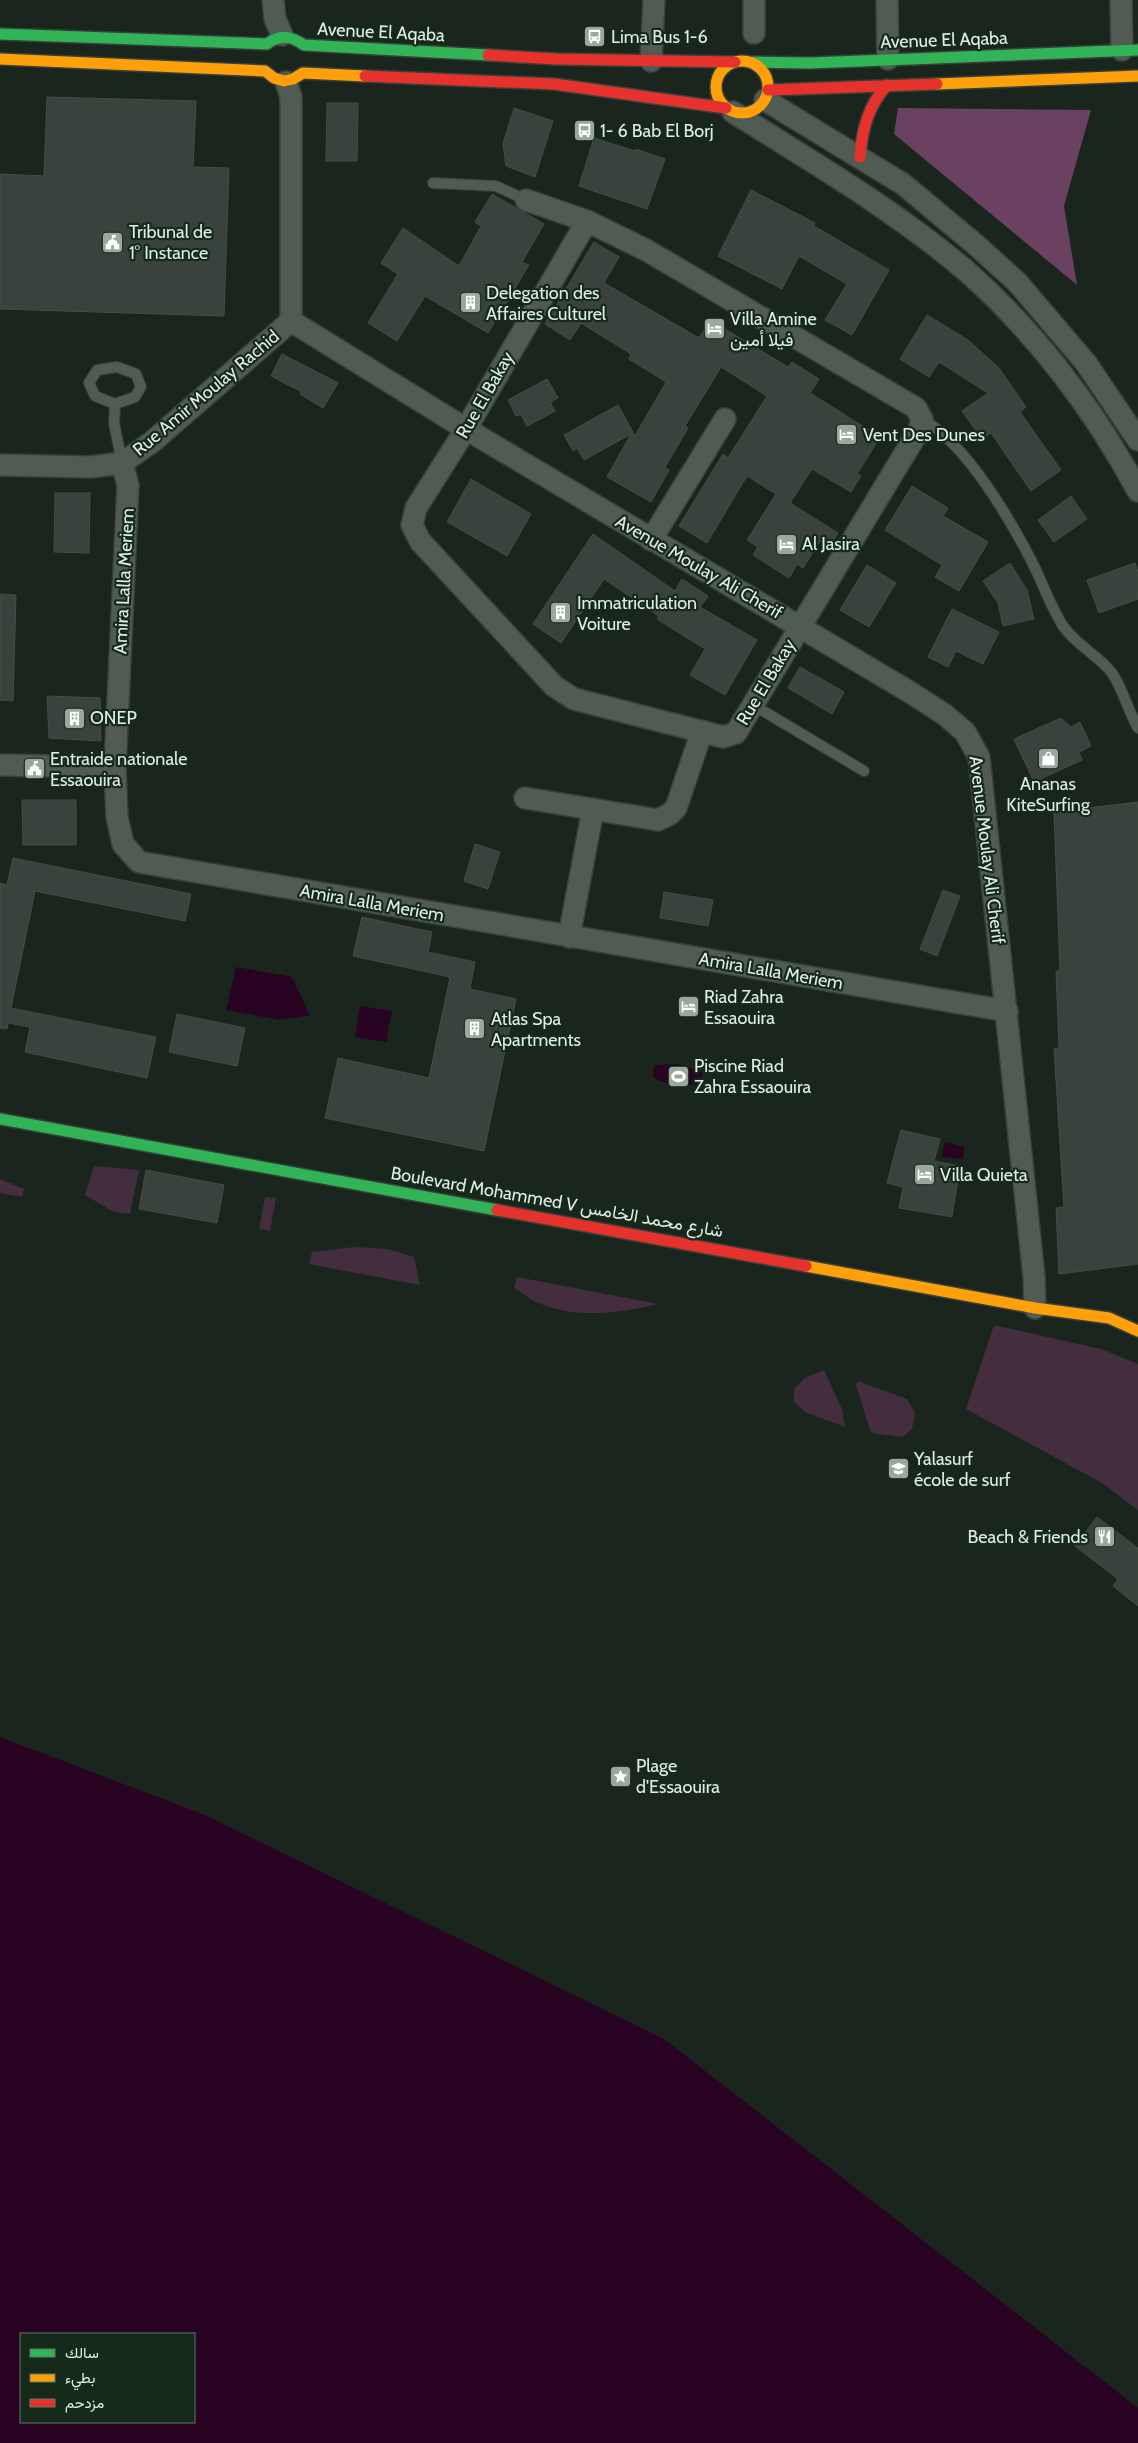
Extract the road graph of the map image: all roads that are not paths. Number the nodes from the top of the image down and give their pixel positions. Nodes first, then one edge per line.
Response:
1 (273, 0) edge
2 (654, 0) edge
3 (754, 0) edge
4 (887, 0) edge
5 (1121, 0) edge
6 (754, 33) dead end
7 (0, 34) edge
8 (1130, 50) edge
9 (268, 53) junction
10 (0, 59) edge
11 (888, 59) junction
12 (651, 61) junction
13 (735, 62) junction
14 (752, 62) junction
15 (301, 64) junction
16 (1138, 76) edge
17 (887, 85) junction
18 (767, 95) junction
19 (729, 110) junction
20 (860, 157) junction
21 (433, 183) dead end
22 (526, 200) joint
23 (587, 221) junction
24 (291, 321) junction
25 (115, 404) junction
26 (724, 419) dead end
27 (922, 419) junction
28 (466, 429) junction
29 (1138, 440) edge
30 (122, 464) junction
31 (0, 465) edge
32 (1138, 491) edge
33 (651, 540) junction
34 (799, 626) junction
35 (753, 705) junction
36 (1138, 728) edge
37 (702, 731) junction
38 (0, 765) edge
39 (115, 768) junction
40 (864, 771) dead end
41 (525, 798) dead end
42 (593, 809) junction
43 (569, 936) junction
44 (1007, 1011) junction
45 (0, 1119) edge
46 (1034, 1308) junction
47 (1128, 1316) dead end
48 (1109, 1318) junction
49 (1138, 1331) edge

1 - 9 street
2 - 12 street
3 - 6 street
4 - 11 street
5 - 8 street
7 - 9 main road, Avenue El Aqaba
8 - 11 main road, Avenue El Aqaba
9 - 10 main road, Avenue El Aqaba
9 - 15 main road, Avenue El Aqaba
9 - 15 main road, Avenue El Aqaba
11 - 14 main road, Avenue El Aqaba
12 - 13 main road, Avenue El Aqaba
12 - 15 main road, Avenue El Aqaba
13 - 14 main road
13 - 19 main road
14 - 18 main road
15 - 19 main road, Avenue El Aqaba
15 - 24 street
16 - 17 main road
17 - 18 main road
17 - 20 main road
18 - 19 main road
18 - 20 street
19 - 32 street
20 - 29 street
21 - 22 lane
22 - 23 street
23 - 27 street
23 - 28 street, Rue El Bakay
24 - 28 street, Avenue Moulay Ali Cherif
24 - 30 street, Rue Amir Moulay Rachid
25 - 25 lane
25 - 30 lane
26 - 33 street
27 - 34 street, Rue El Bakay
27 - 36 lane
28 - 33 street, Avenue Moulay Ali Cherif
28 - 37 street, Rue El Bakay
30 - 31 street, Rue Amir Moulay Rachid
30 - 39 street, Amira Lalla Meriem
33 - 34 street, Avenue Moulay Ali Cherif
34 - 35 street, Rue El Bakay
34 - 44 street, Avenue Moulay Ali Cherif
35 - 37 street, Rue El Bakay
35 - 40 lane
37 - 42 street
38 - 39 street
39 - 43 street, Amira Lalla Meriem
41 - 42 street
42 - 43 street
43 - 44 street, Amira Lalla Meriem
44 - 46 street, Avenue Moulay Ali Cherif
45 - 46 main road, Boulevard Mohammed V شارع محمد الخامس
46 - 48 main road, Boulevard Mohammed V شارع محمد الخامس
47 - 48 main road
48 - 49 main road

